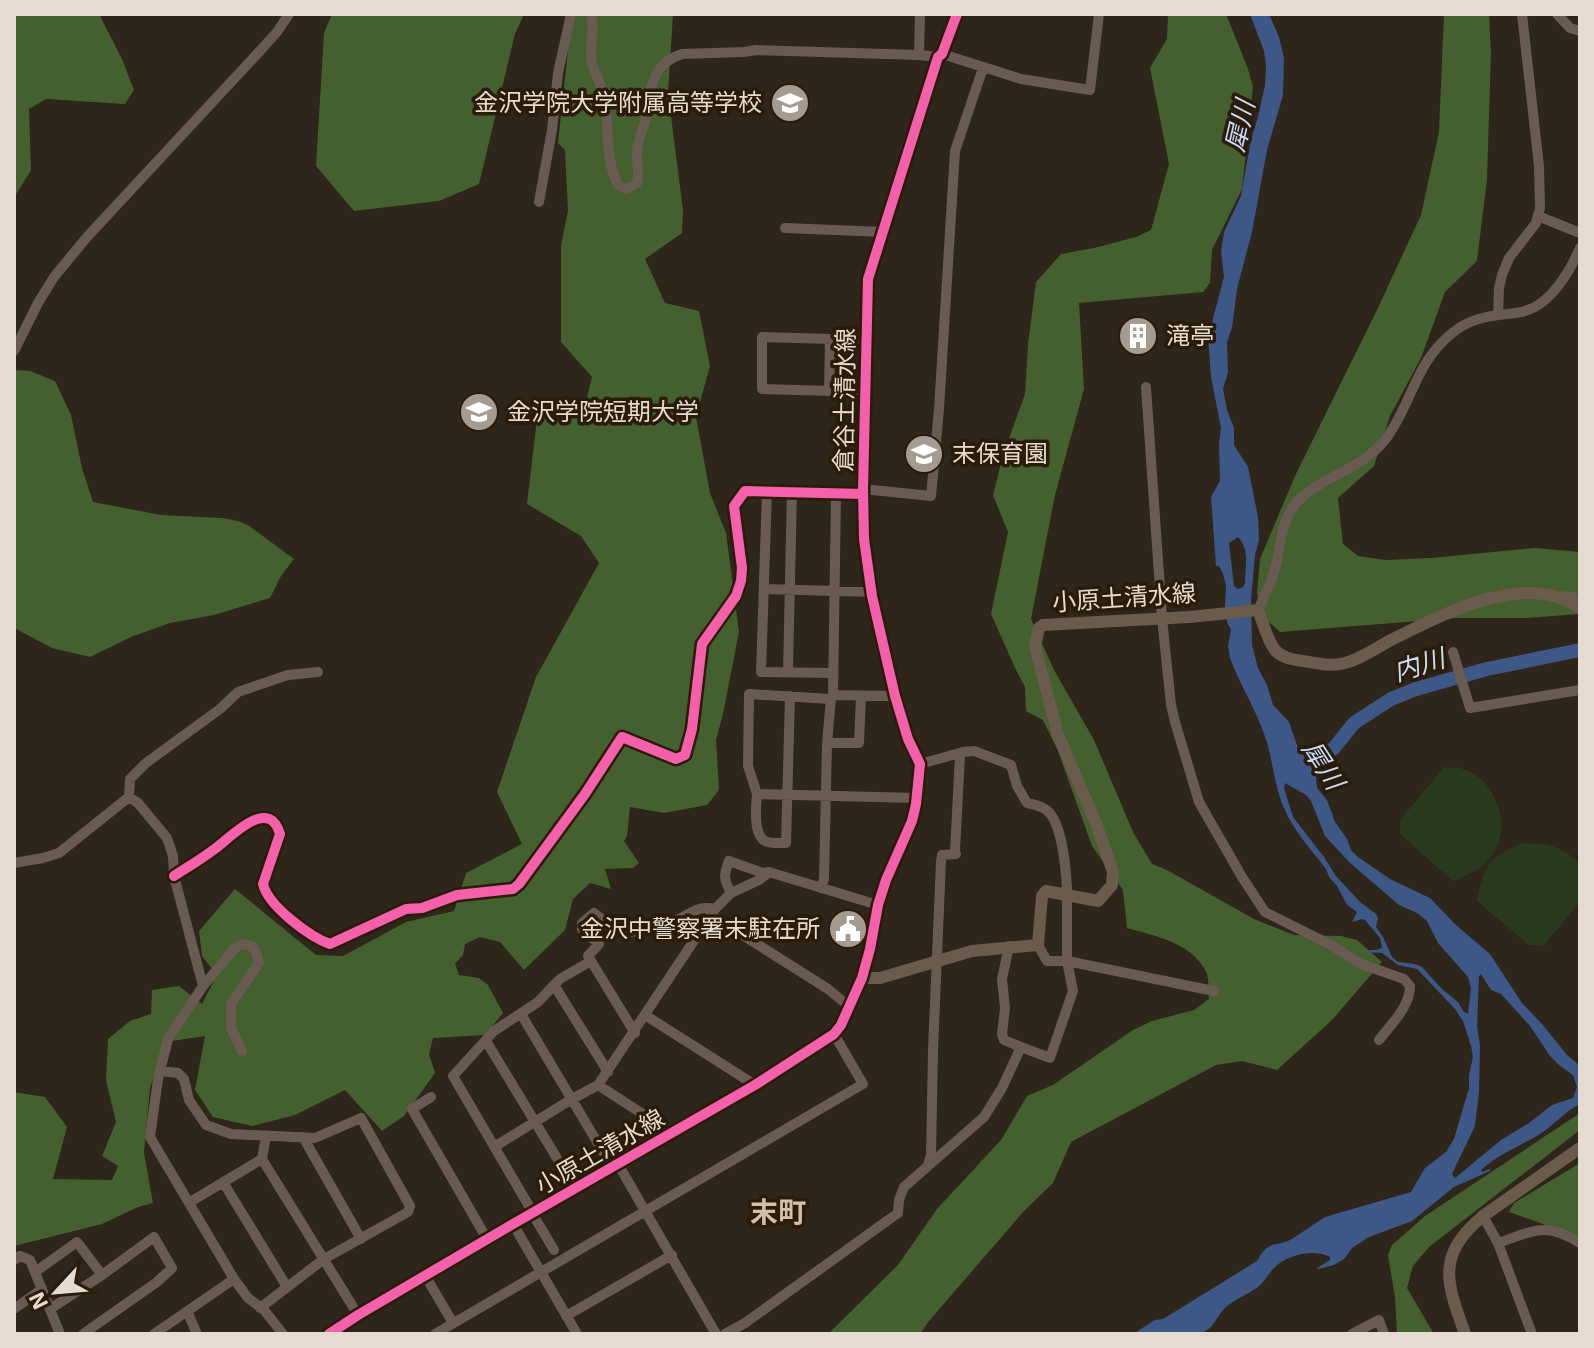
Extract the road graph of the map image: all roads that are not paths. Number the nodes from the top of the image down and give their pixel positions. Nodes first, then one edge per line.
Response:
1 (289, 14) edge
2 (571, 14) edge
3 (591, 14) edge
4 (920, 14) edge
5 (957, 14) edge
6 (1099, 14) edge
7 (1522, 14) edge
8 (1557, 14) edge
9 (1580, 31) edge
10 (919, 55) junction
11 (940, 56) junction
12 (983, 68) junction
13 (539, 202) dead end
14 (1538, 216) junction
15 (785, 228) dead end
16 (883, 232) junction
17 (1580, 233) edge
18 (1580, 248) edge
19 (1498, 315) junction
20 (830, 339) junction
21 (866, 340) junction
22 (14, 351) edge
23 (1146, 387) dead end
24 (829, 391) junction
25 (865, 392) junction
26 (767, 491) junction
27 (792, 491) junction
28 (863, 492) junction
29 (836, 493) junction
30 (764, 589) junction
31 (790, 590) junction
32 (834, 591) junction
33 (872, 592) junction
34 (1556, 595) junction
35 (1580, 600) edge
36 (1580, 608) edge
37 (1257, 610) junction
38 (1162, 618) junction
39 (1453, 652) dead end
40 (318, 672) dead end
41 (788, 672) junction
42 (833, 673) junction
43 (1580, 690) edge
44 (790, 696) junction
45 (861, 696) junction
46 (895, 696) junction
47 (832, 697) junction
48 (827, 743) junction
49 (963, 752) junction
50 (920, 764) junction
51 (757, 794) junction
52 (787, 795) junction
53 (825, 796) junction
54 (129, 797) junction
55 (917, 798) junction
56 (14, 863) edge
57 (769, 872) junction
58 (174, 876) junction
59 (821, 888) junction
60 (731, 893) junction
61 (1064, 895) junction
62 (878, 905) junction
63 (713, 912) junction
64 (1038, 945) junction
65 (1009, 946) junction
66 (591, 961) junction
67 (1067, 961) junction
68 (936, 962) junction
69 (862, 978) junction
70 (554, 985) junction
71 (203, 986) junction
72 (1214, 991) dead end
73 (850, 1007) junction
74 (521, 1014) junction
75 (645, 1015) junction
76 (635, 1033) junction
77 (834, 1034) junction
78 (1379, 1040) dead end
79 (486, 1041) junction
80 (1021, 1047) junction
81 (242, 1051) dead end
82 (161, 1071) junction
83 (608, 1072) junction
84 (598, 1085) junction
85 (755, 1085) junction
86 (431, 1097) dead end
87 (572, 1099) junction
88 (535, 1122) junction
89 (672, 1133) junction
90 (266, 1136) junction
91 (303, 1137) junction
92 (494, 1147) junction
93 (1580, 1148) edge
94 (262, 1159) junction
95 (615, 1165) junction
96 (928, 1165) junction
97 (223, 1182) junction
98 (575, 1188) junction
99 (190, 1202) junction
100 (645, 1211) junction
101 (533, 1213) junction
102 (1483, 1216) junction
103 (513, 1224) junction
104 (361, 1239) junction
105 (487, 1239) junction
106 (1498, 1243) junction
107 (1580, 1243) edge
108 (554, 1250) dead end
109 (672, 1255) junction
110 (324, 1259) junction
111 (14, 1260) edge
112 (35, 1272) junction
113 (541, 1272) junction
114 (102, 1275) junction
115 (426, 1277) junction
116 (234, 1279) junction
117 (287, 1287) junction
118 (42, 1289) junction
119 (260, 1308) junction
120 (14, 1309) edge
121 (50, 1309) junction
122 (187, 1311) junction
123 (358, 1315) junction
124 (566, 1316) junction
125 (453, 1323) junction
126 (60, 1334) edge
127 (83, 1334) edge
128 (154, 1334) edge
129 (197, 1334) edge
130 (283, 1334) edge
131 (329, 1334) edge
132 (435, 1334) edge
133 (577, 1334) edge
134 (716, 1334) edge
135 (725, 1334) edge
136 (1352, 1334) edge
137 (1384, 1334) edge
138 (1465, 1334) edge
139 (1532, 1334) edge

1 - 22 street
2 - 13 street
3 - 10 street
4 - 10 street
5 - 11 main road, 倉谷土清水線
6 - 12 street
7 - 14 street
8 - 9 street
10 - 11 street
11 - 12 street
11 - 16 main road, 倉谷土清水線
12 - 28 street
14 - 17 street
14 - 19 street
15 - 16 street
16 - 21 main road, 倉谷土清水線
18 - 19 street
19 - 37 street
20 - 21 street
20 - 24 street
20 - 24 street
21 - 25 main road, 倉谷土清水線
23 - 38 street
24 - 25 street
25 - 28 main road, 倉谷土清水線
26 - 27 street
26 - 30 street
26 - 58 street
27 - 29 street
27 - 31 street
28 - 29 street
28 - 33 main road, 倉谷土清水線
29 - 32 street
30 - 31 street
30 - 41 street
31 - 32 street
31 - 41 street
32 - 33 street
32 - 42 street
33 - 46 main road, 倉谷土清水線
34 - 35 street
34 - 36 main road
34 - 37 main road
37 - 38 main road, 小原土清水線
38 - 61 main road, 小原土清水線
38 - 78 street
39 - 43 street
40 - 54 street
41 - 42 street
42 - 47 street
44 - 47 street
44 - 51 street
44 - 52 street
45 - 46 street
45 - 47 street
45 - 48 street
46 - 50 main road, 倉谷土清水線
47 - 48 street
48 - 53 street
49 - 50 street
49 - 61 street
49 - 68 street
50 - 55 main road, 倉谷土清水線
51 - 52 street
51 - 52 street
52 - 53 street
53 - 55 street
53 - 59 street
54 - 56 street
54 - 58 street
55 - 62 main road, 倉谷土清水線
57 - 59 street
57 - 60 street
57 - 60 street
58 - 71 street
59 - 62 street
60 - 63 street
61 - 64 main road
61 - 67 street
62 - 69 main road, 倉谷土清水線
63 - 66 street
63 - 73 street
63 - 75 street
64 - 65 main road
64 - 67 street
65 - 68 main road
65 - 80 street
66 - 70 street
66 - 76 street
67 - 72 street
67 - 80 street
68 - 69 main road
68 - 96 street
69 - 73 main road, 小原土清水線
70 - 74 street
70 - 83 street
71 - 81 street
71 - 82 street
73 - 77 main road, 小原土清水線
74 - 79 street
74 - 87 street
75 - 76 street
75 - 85 street
76 - 83 street
77 - 85 main road, 小原土清水線
77 - 100 street
79 - 88 street
79 - 92 street
80 - 96 street
82 - 90 street
82 - 99 street
83 - 84 street
84 - 87 street
84 - 89 street
85 - 89 main road, 小原土清水線
86 - 105 street
87 - 88 street
87 - 95 street
88 - 92 street
88 - 98 street
89 - 95 main road, 小原土清水線
90 - 91 street
90 - 94 street
91 - 104 street
91 - 104 street
92 - 101 street
93 - 102 main road
94 - 97 street
94 - 110 street
95 - 98 main road, 小原土清水線
95 - 100 street
96 - 135 street
97 - 99 street
97 - 117 street
98 - 101 main road, 小原土清水線
99 - 116 street
100 - 109 street
100 - 113 street
101 - 103 main road, 小原土清水線
101 - 108 street
102 - 106 street
102 - 138 main road
103 - 105 main road, 小原土清水線
103 - 113 street
104 - 110 street
105 - 115 main road, 小原土清水線
106 - 107 street
106 - 139 street
109 - 124 street
109 - 134 street
110 - 117 street
110 - 123 street
111 - 112 street
112 - 114 street
112 - 118 street
113 - 124 street
113 - 125 street
114 - 121 street
114 - 127 street
115 - 123 main road, 小原土清水線
115 - 125 street
116 - 119 street
116 - 122 street
117 - 119 street
118 - 120 street
118 - 121 street
119 - 130 street
121 - 126 street
122 - 128 street
122 - 129 street
123 - 131 main road, 小原土清水線
124 - 133 street
125 - 132 street
136 - 137 street

